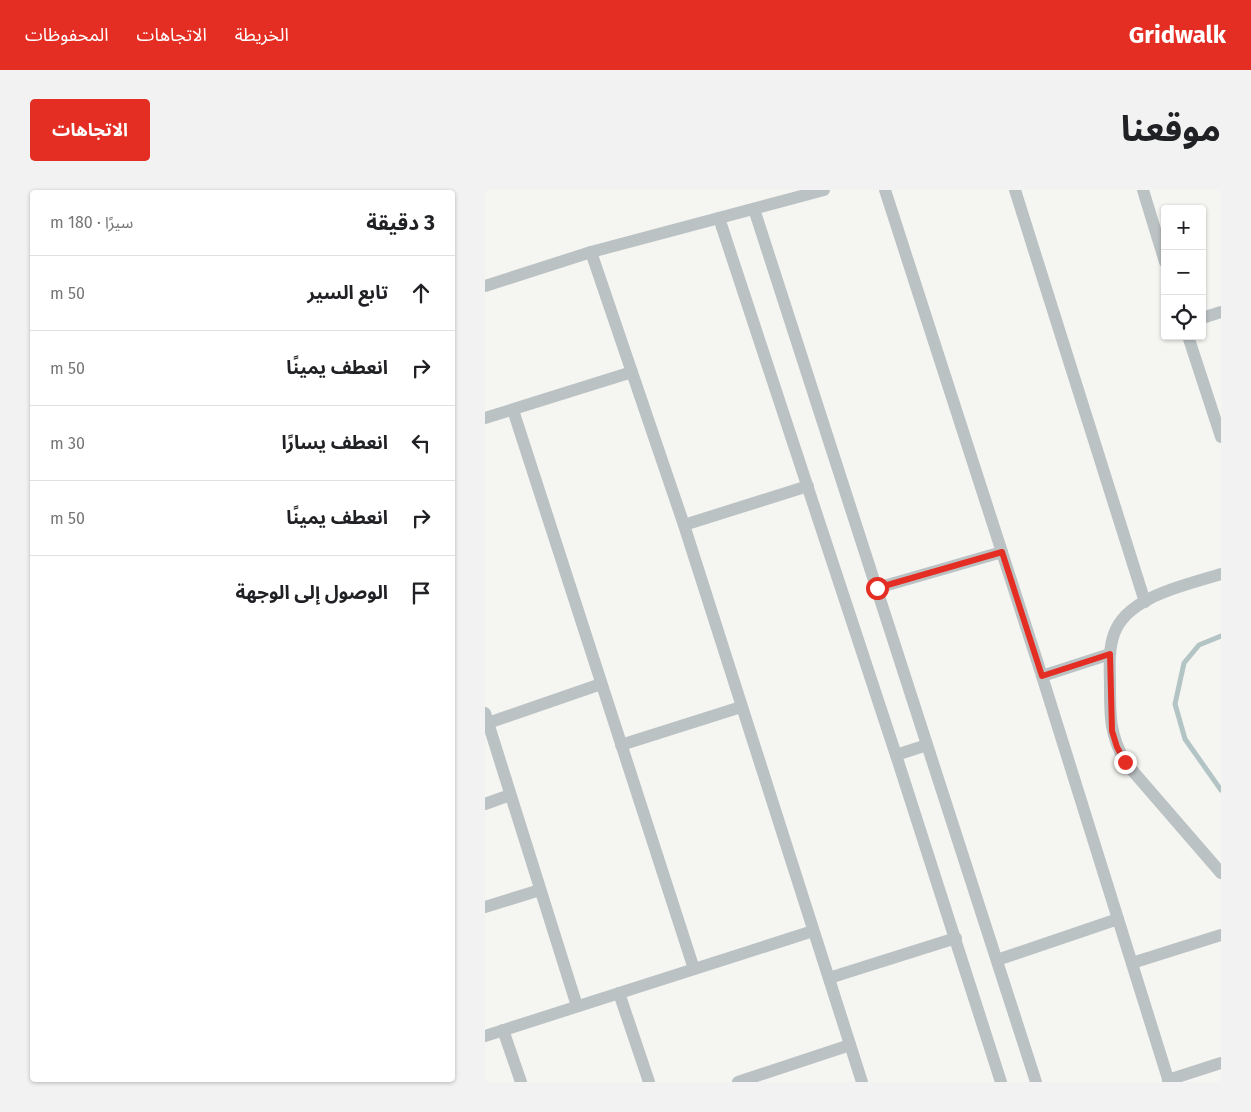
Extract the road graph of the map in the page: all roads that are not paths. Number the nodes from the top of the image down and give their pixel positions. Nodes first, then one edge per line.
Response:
1 (824, 190) edge
2 (885, 190) edge
3 (1015, 190) edge
4 (1143, 190) edge
5 (754, 209) junction
6 (719, 218) junction
7 (1161, 250) edge
8 (591, 252) junction
9 (485, 286) edge
10 (1221, 312) edge
11 (1206, 317) edge
12 (1189, 340) edge
13 (632, 372) junction
14 (513, 410) junction
15 (485, 418) edge
16 (1221, 437) edge
17 (808, 486) junction
18 (684, 525) junction
19 (1002, 552) junction
20 (1221, 574) edge
21 (877, 588) junction
22 (1145, 602) junction
23 (1110, 654) junction
24 (1042, 676) junction
25 (601, 684) junction
26 (741, 707) junction
27 (487, 718) edge
28 (621, 745) junction
29 (927, 745) junction
30 (896, 755) junction
31 (510, 795) junction
32 (485, 804) edge
33 (1221, 873) edge
34 (539, 890) junction
35 (485, 908) edge
36 (1118, 919) junction
37 (813, 931) junction
38 (1221, 935) edge
39 (956, 938) junction
40 (997, 960) junction
41 (1131, 963) junction
42 (694, 970) junction
43 (829, 978) junction
44 (619, 993) junction
45 (577, 1006) junction
46 (503, 1030) junction
47 (485, 1036) edge
48 (850, 1045) junction
49 (1221, 1063) edge
50 (1168, 1081) edge
51 (521, 1082) edge
52 (649, 1082) edge
53 (738, 1082) edge
54 (862, 1082) edge
55 (1001, 1082) edge
56 (1037, 1082) edge

1 - 5 street
2 - 19 street
3 - 22 street
4 - 7 street
5 - 6 street
5 - 21 street
6 - 8 street
6 - 17 street
8 - 9 street
8 - 13 street
10 - 11 street
12 - 16 street
13 - 14 street
13 - 18 street
14 - 15 street
14 - 25 street
17 - 18 street
17 - 30 street
18 - 26 street
19 - 21 street
19 - 24 street
20 - 22 street
21 - 29 street
22 - 23 street
23 - 24 street
23 - 33 street
24 - 36 street
25 - 27 street
25 - 28 street
26 - 28 street
26 - 37 street
27 - 31 street
28 - 42 street
29 - 30 street
29 - 40 street
30 - 39 street
31 - 32 street
31 - 34 street
34 - 35 street
34 - 45 street
36 - 40 street
36 - 41 street
37 - 42 street
37 - 43 street
38 - 41 street
39 - 43 street
39 - 55 street
40 - 56 street
41 - 50 street
42 - 44 street
43 - 48 street
44 - 45 street
44 - 52 street
45 - 46 street
46 - 47 street
46 - 51 street
48 - 53 street
48 - 54 street
49 - 50 street

